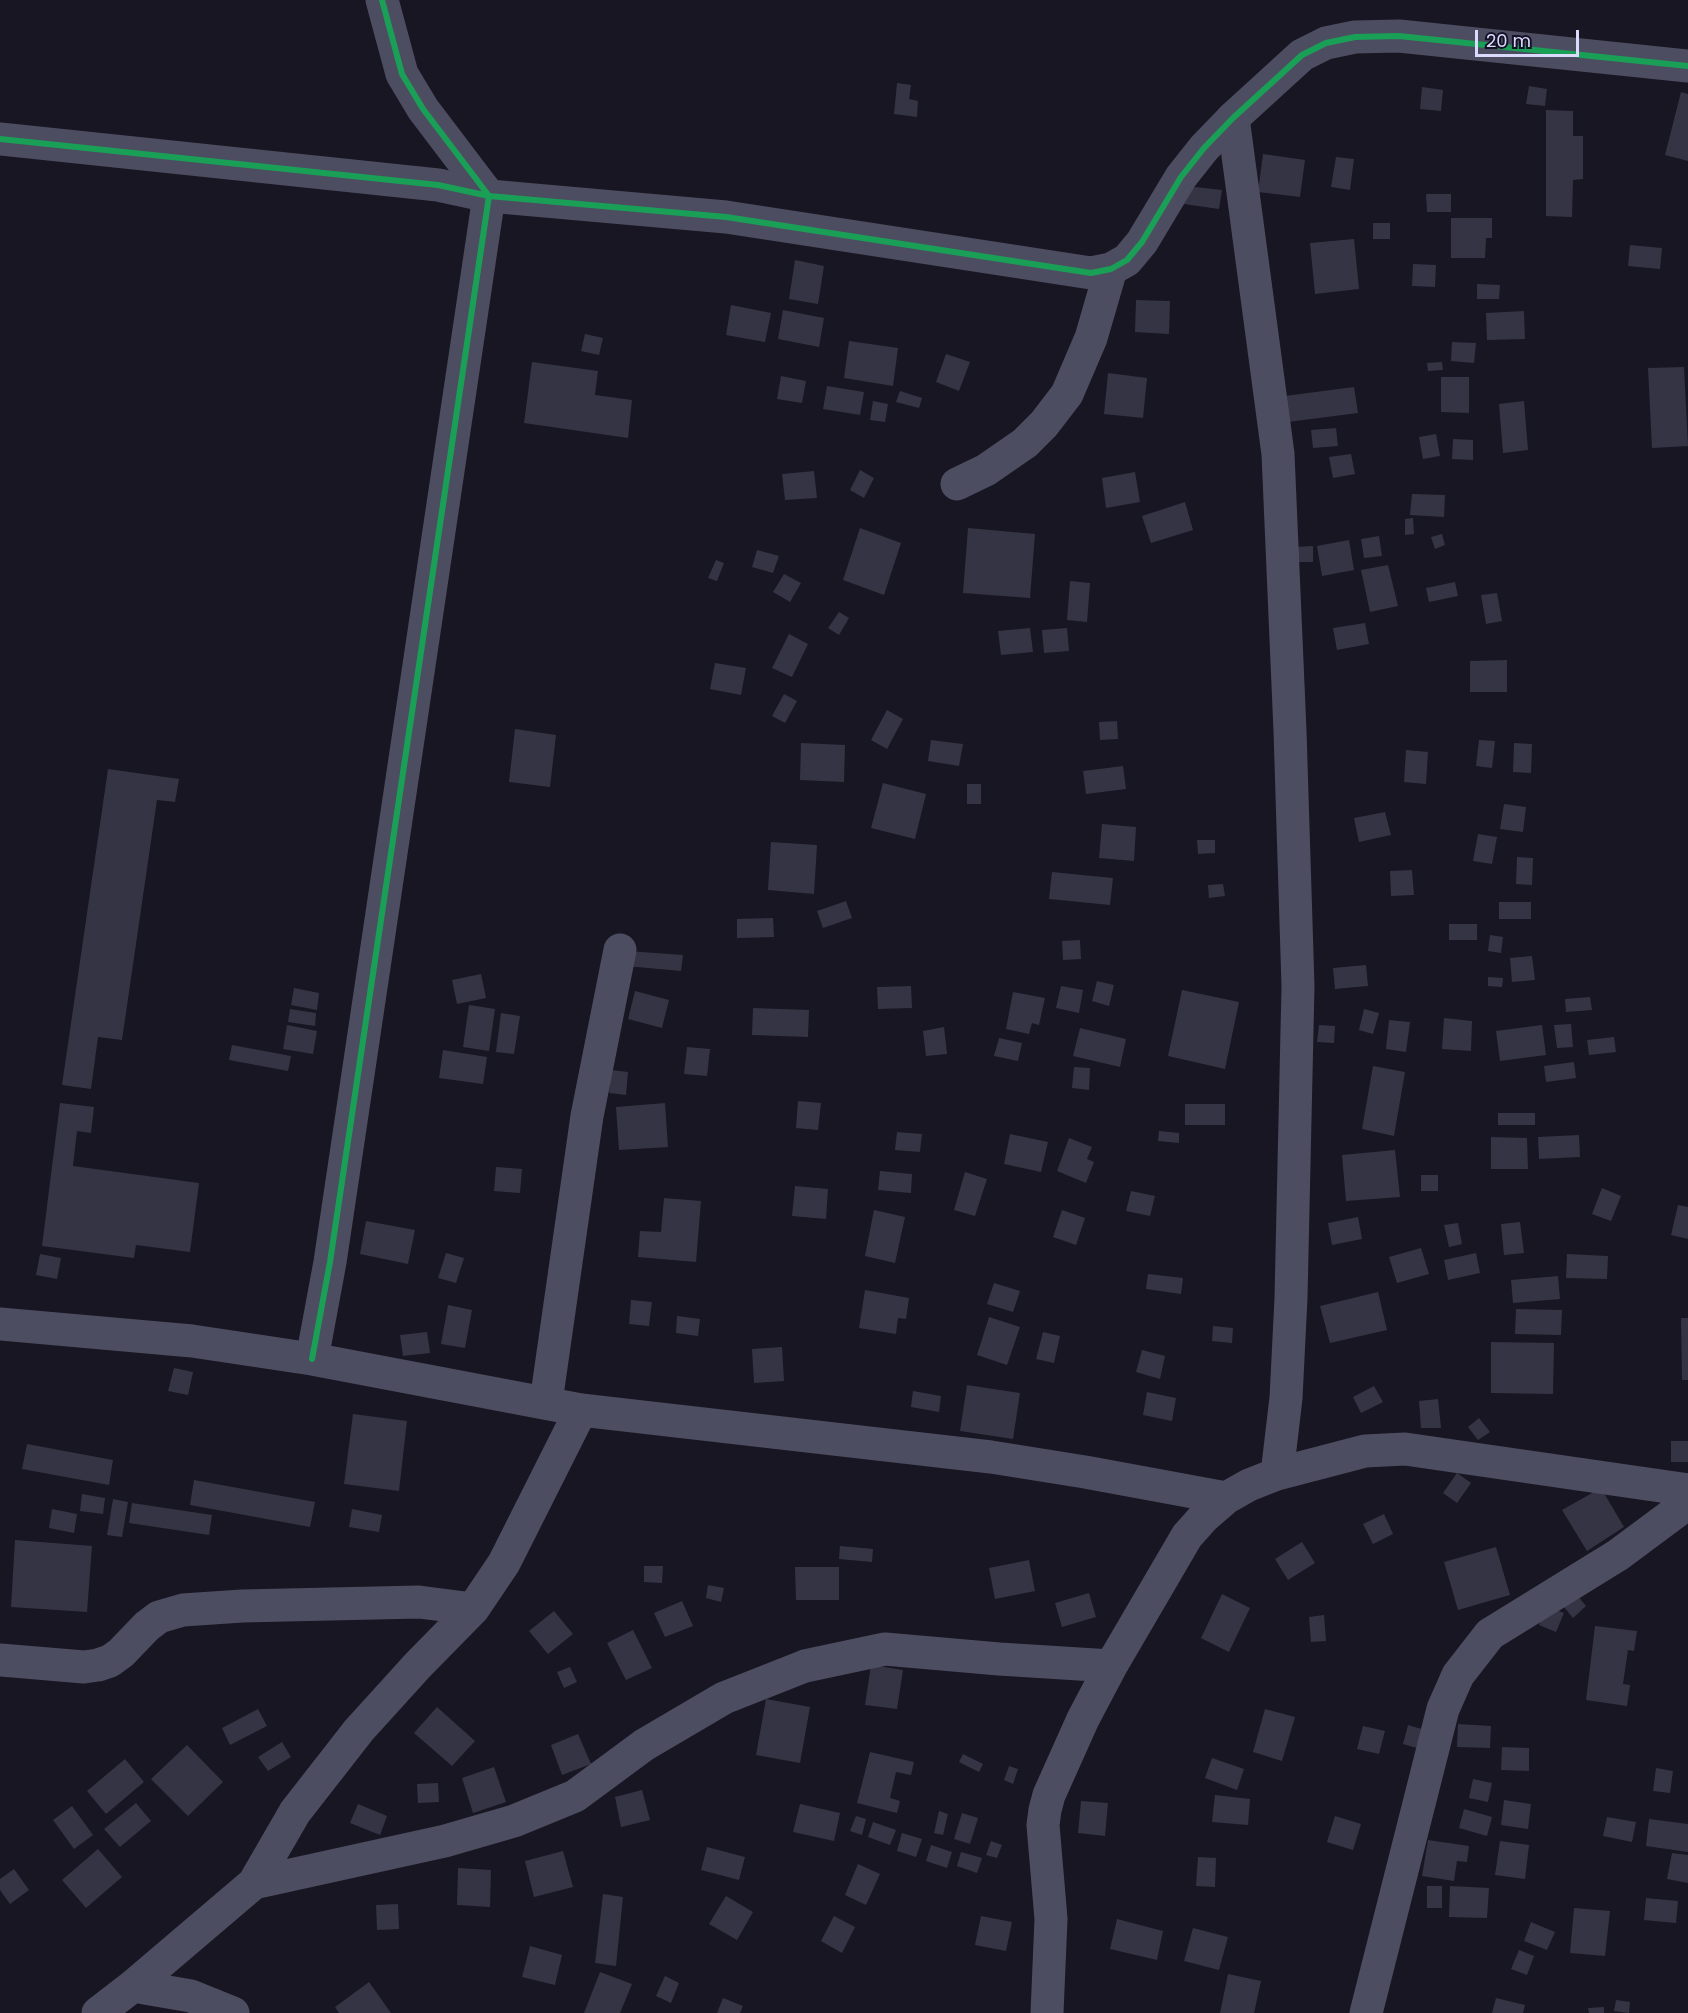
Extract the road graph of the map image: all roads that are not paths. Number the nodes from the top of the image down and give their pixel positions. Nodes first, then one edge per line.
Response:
1 (382, 0) edge
2 (1688, 66) edge
3 (1233, 118) junction
4 (0, 140) edge
5 (489, 196) junction
6 (1111, 269) junction
7 (957, 484) dead end
8 (620, 950) dead end
9 (0, 1324) edge
10 (312, 1359) junction
11 (546, 1402) junction
12 (581, 1410) junction
13 (1277, 1474) junction
14 (1688, 1490) edge
15 (1226, 1498) junction
16 (1688, 1503) edge
17 (473, 1609) junction
18 (0, 1660) edge
19 (1111, 1666) junction
20 (254, 1883) junction
21 (133, 1986) junction
22 (98, 2013) edge
23 (233, 2013) edge
24 (1047, 2013) edge
25 (1366, 2013) edge

1 - 5 street
2 - 3 street
3 - 6 street
3 - 13 street
4 - 5 street
5 - 6 street
5 - 10 street
6 - 7 street
8 - 11 street
9 - 10 street
10 - 11 street
11 - 12 street
12 - 15 street
12 - 17 street
13 - 14 street
13 - 15 street
15 - 19 street
16 - 25 street
17 - 18 street
17 - 20 street
19 - 20 street
19 - 24 street
20 - 21 street
21 - 22 street
21 - 23 street

